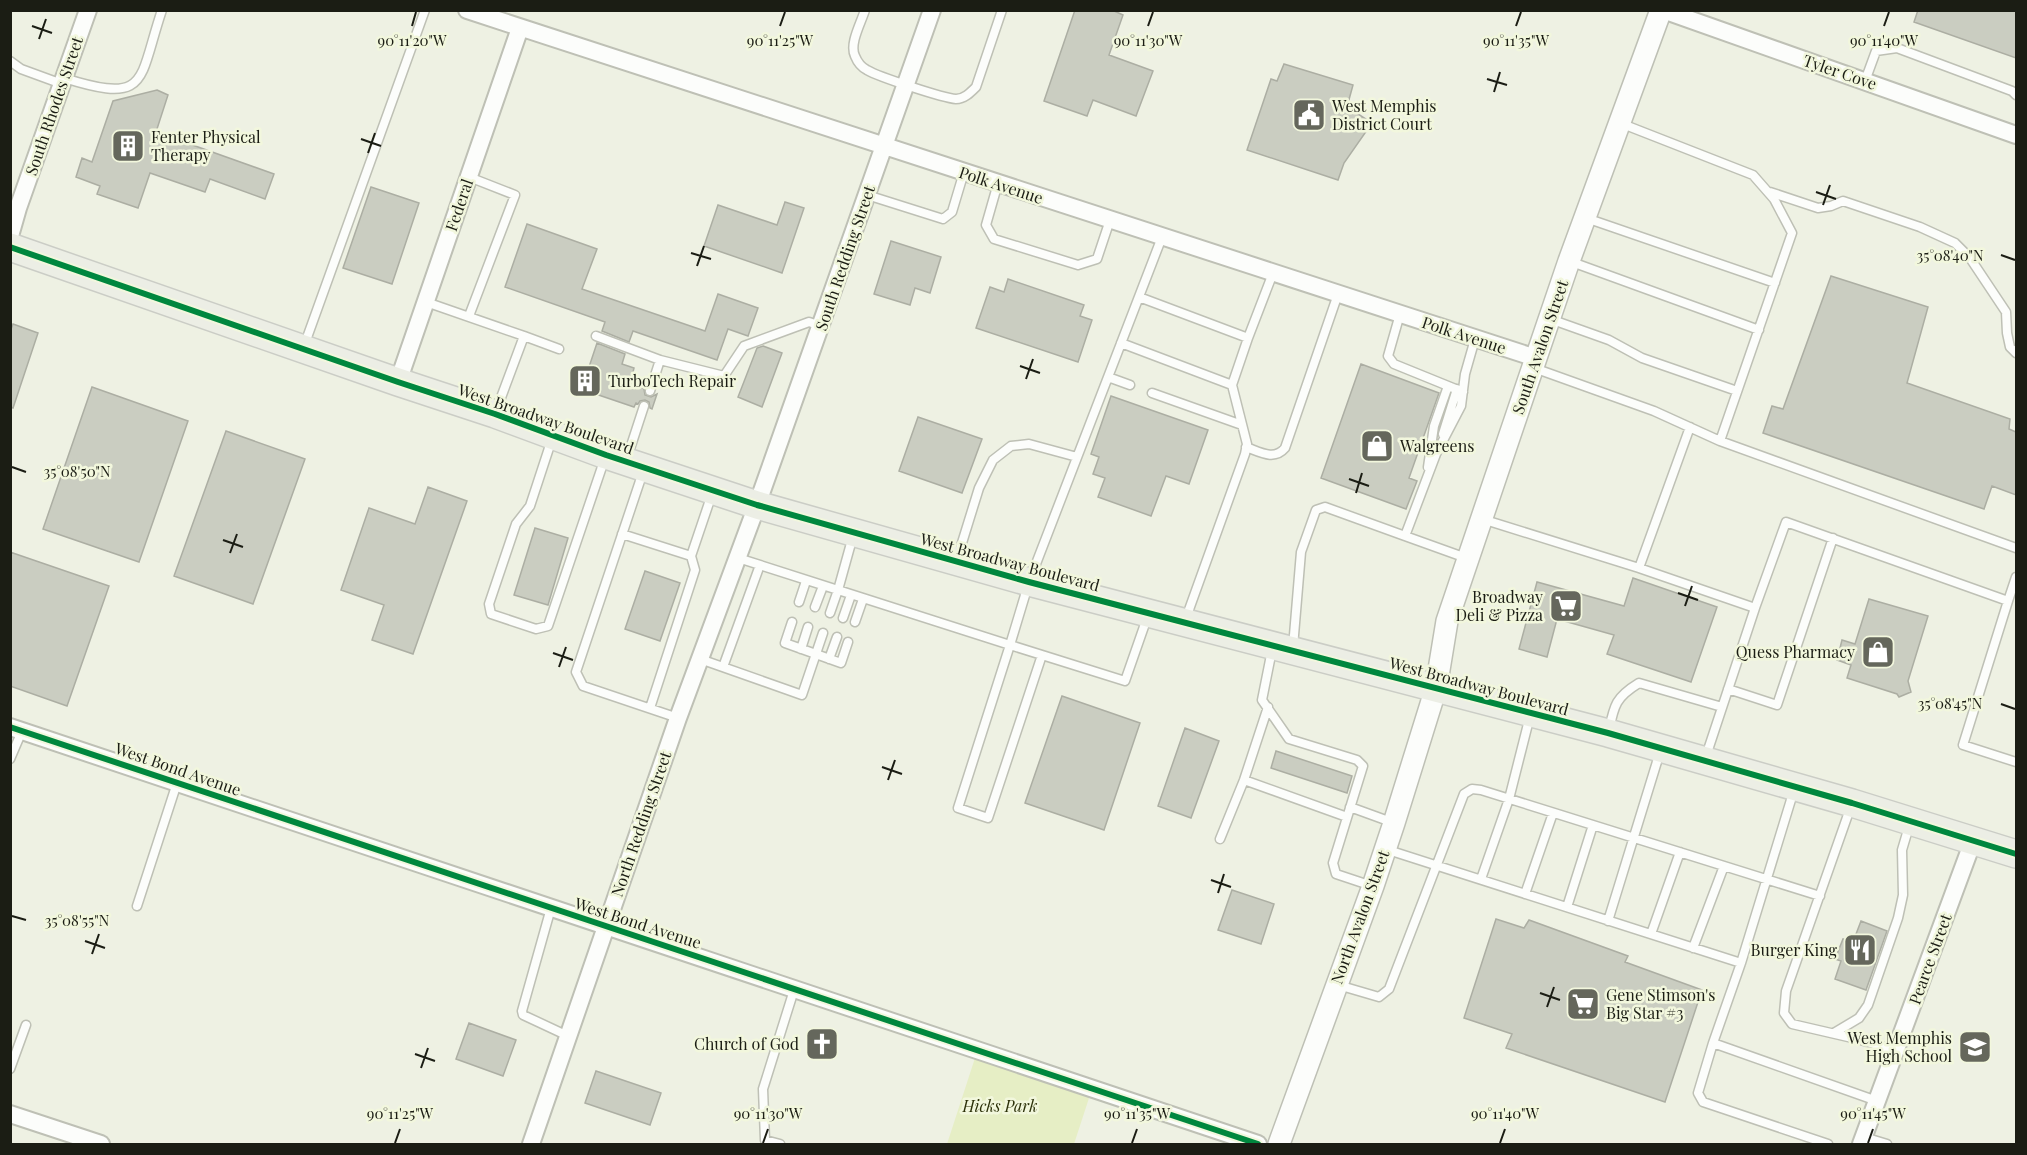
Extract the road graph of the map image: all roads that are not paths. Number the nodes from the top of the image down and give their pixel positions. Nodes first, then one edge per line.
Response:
1 (88, 10) edge
2 (162, 10) edge
3 (425, 10) edge
4 (467, 10) edge
5 (865, 10) edge
6 (932, 10) edge
7 (1002, 10) edge
8 (1662, 10) edge
9 (520, 28) junction
10 (10, 61) edge
11 (63, 81) junction
12 (1865, 81) junction
13 (907, 84) junction
14 (2016, 95) edge
15 (1619, 123) junction
16 (2016, 133) edge
17 (884, 147) junction
18 (964, 172) junction
19 (469, 177) junction
20 (998, 183) junction
21 (1767, 191) junction
22 (867, 195) junction
23 (1585, 217) junction
24 (1110, 220) junction
25 (10, 236) edge
26 (1162, 237) junction
27 (10, 247) edge
28 (1569, 261) junction
29 (1273, 273) junction
30 (1775, 283) junction
31 (1338, 294) junction
32 (1138, 297) junction
33 (426, 302) junction
34 (1400, 314) junction
35 (470, 316) junction
36 (1550, 319) junction
37 (821, 326) junction
38 (1759, 330) junction
39 (524, 336) junction
40 (596, 336) dead end
41 (1248, 338) junction
42 (1475, 339) junction
43 (1121, 344) junction
44 (303, 349) junction
45 (559, 349) dead end
46 (2016, 353) edge
47 (660, 360) junction
48 (1534, 363) junction
49 (1108, 376) junction
50 (398, 382) junction
51 (1130, 385) dead end
52 (1232, 385) junction
53 (1456, 389) junction
54 (650, 391) dead end
55 (1737, 392) junction
56 (1152, 393) dead end
57 (644, 406) dead end
58 (495, 414) junction
59 (1242, 425) junction
60 (1690, 427) junction
61 (554, 436) junction
62 (1720, 441) junction
63 (1246, 447) junction
64 (1436, 454) junction
65 (1077, 457) junction
66 (626, 461) junction
67 (1427, 476) junction
68 (713, 490) junction
69 (757, 505) junction
70 (1482, 519) junction
71 (854, 532) junction
72 (622, 534) junction
73 (1405, 536) junction
74 (1833, 538) junction
75 (2016, 548) edge
76 (691, 556) junction
77 (738, 558) junction
78 (1470, 559) junction
79 (956, 562) junction
80 (760, 565) junction
81 (1639, 568) junction
82 (2016, 577) edge
83 (806, 580) junction
84 (1029, 582) junction
85 (823, 586) junction
86 (838, 591) junction
87 (851, 595) junction
88 (863, 599) junction
89 (2008, 601) junction
90 (799, 602) dead end
91 (815, 607) dead end
92 (1755, 608) junction
93 (830, 613) dead end
94 (1149, 613) junction
95 (843, 618) dead end
96 (792, 622) dead end
97 (855, 622) dead end
98 (1185, 622) junction
99 (808, 627) dead end
100 (823, 633) dead end
101 (837, 638) dead end
102 (848, 642) dead end
103 (1010, 645) junction
104 (801, 649) junction
105 (1283, 649) junction
106 (816, 655) junction
107 (1042, 655) junction
108 (700, 659) junction
109 (829, 659) junction
110 (723, 667) junction
111 (1436, 688) junction
112 (1728, 689) junction
113 (1722, 706) junction
114 (650, 708) junction
115 (1268, 708) junction
116 (1530, 713) junction
117 (678, 717) junction
118 (16, 729) edge
119 (1608, 733) junction
120 (1661, 749) junction
121 (10, 759) edge
122 (1704, 761) junction
123 (2016, 762) edge
124 (1244, 780) junction
125 (177, 783) junction
126 (1795, 787) junction
127 (1509, 799) junction
128 (1852, 803) junction
129 (1350, 807) junction
130 (1553, 813) junction
131 (1347, 817) junction
132 (1911, 822) junction
133 (1394, 823) junction
134 (1593, 825) junction
135 (1220, 838) dead end
136 (1635, 838) junction
137 (1973, 841) junction
138 (1385, 849) junction
139 (1680, 852) junction
140 (2016, 854) edge
141 (1436, 865) junction
142 (1724, 866) junction
143 (1481, 879) junction
144 (1767, 879) junction
145 (1373, 886) junction
146 (1525, 894) junction
147 (1820, 896) junction
148 (137, 906) dead end
149 (1567, 907) junction
150 (551, 908) junction
151 (1608, 921) junction
152 (606, 927) junction
153 (1651, 934) junction
154 (1693, 948) junction
155 (1741, 963) junction
156 (1336, 984) junction
157 (794, 990) junction
158 (26, 1025) dead end
159 (1834, 1033) junction
160 (568, 1036) junction
161 (1713, 1043) junction
162 (1896, 1051) junction
163 (10, 1069) edge
164 (1877, 1101) junction
165 (10, 1114) edge
166 (1863, 1141) edge
167 (101, 1144) edge
168 (531, 1144) edge
169 (780, 1144) edge
170 (1258, 1144) edge
171 (1279, 1144) edge
172 (1828, 1144) edge
173 (1887, 1144) edge

1 - 11 street, South Rhodes Street
2 - 11 lane
3 - 44 lane
4 - 9 street, Polk Avenue
5 - 13 lane
6 - 13 street, South Redding Street
7 - 13 lane
8 - 12 street, Tyler Cove
8 - 15 street, South Avalon Street
9 - 17 street, Polk Avenue
9 - 19 street, Federal
10 - 11 lane
11 - 25 street, South Rhodes Street
12 - 14 lane
12 - 16 street, Tyler Cove
13 - 17 street, South Redding Street
15 - 21 lane
15 - 23 street, South Avalon Street
17 - 18 street, Polk Avenue
17 - 22 street, South Redding Street
18 - 20 street, Polk Avenue
18 - 22 lane
19 - 33 street, Federal
19 - 35 lane
20 - 24 street, Polk Avenue
20 - 24 lane
21 - 30 lane
21 - 46 lane
22 - 37 street, South Redding Street
23 - 28 street, South Avalon Street
23 - 30 lane
24 - 26 street, Polk Avenue
26 - 29 street, Polk Avenue
26 - 32 lane
27 - 44 main road, West Broadway Boulevard
28 - 36 street, South Avalon Street
28 - 38 lane
29 - 31 street, Polk Avenue
29 - 41 lane
30 - 38 lane
31 - 34 street, Polk Avenue
31 - 63 lane
32 - 41 lane
32 - 43 lane
33 - 35 lane
33 - 50 street, Federal
34 - 42 street, Polk Avenue
34 - 53 lane
35 - 39 lane
36 - 48 street, South Avalon Street
36 - 55 lane
37 - 47 lane
37 - 69 street, South Redding Street
38 - 55 lane
39 - 45 lane
39 - 58 lane
40 - 47 lane
41 - 52 lane
42 - 48 street, Polk Avenue
42 - 53 lane
43 - 49 lane
43 - 52 lane
44 - 50 main road, West Broadway Boulevard
47 - 54 lane
48 - 60 lane
48 - 70 street, South Avalon Street
49 - 51 lane
49 - 65 lane
50 - 58 main road, West Broadway Boulevard
52 - 59 lane
53 - 64 lane
53 - 64 lane
53 - 67 lane
55 - 62 lane
56 - 59 lane
57 - 66 lane
58 - 61 main road, West Broadway Boulevard
59 - 63 lane
60 - 62 lane
60 - 81 lane
61 - 66 main road, West Broadway Boulevard
61 - 66 lane
62 - 75 lane
63 - 98 lane
64 - 67 lane
65 - 79 lane
65 - 84 lane
66 - 68 main road, West Broadway Boulevard
66 - 72 lane
67 - 73 lane
68 - 69 main road, West Broadway Boulevard
68 - 76 lane
69 - 71 main road, West Broadway Boulevard
69 - 77 street, North Redding Street
70 - 78 street, South Avalon Street
70 - 81 lane
71 - 79 main road, West Broadway Boulevard
71 - 86 lane
72 - 76 lane
72 - 114 lane
73 - 78 lane
73 - 105 lane
74 - 89 lane
74 - 92 lane
74 - 112 lane
76 - 114 lane
77 - 80 lane
77 - 108 street, North Redding Street
78 - 111 street, South Avalon Street
79 - 84 main road, West Broadway Boulevard
80 - 83 lane
80 - 110 lane
81 - 92 lane
82 - 89 lane
83 - 85 lane
83 - 90 lane
84 - 94 main road, West Broadway Boulevard
84 - 103 lane
85 - 86 lane
85 - 91 lane
86 - 87 lane
86 - 93 lane
87 - 88 lane
87 - 95 lane
88 - 97 lane
88 - 103 lane
89 - 123 lane
92 - 112 lane
94 - 98 main road, West Broadway Boulevard
94 - 107 lane
96 - 104 lane
98 - 105 main road, West Broadway Boulevard
99 - 104 lane
100 - 106 lane
101 - 109 lane
102 - 109 lane
103 - 107 lane
103 - 107 lane
104 - 106 lane
105 - 111 main road, West Broadway Boulevard
105 - 115 lane
106 - 109 lane
106 - 110 lane
108 - 110 lane
108 - 117 street, North Redding Street
111 - 116 main road, West Broadway Boulevard
111 - 133 street, North Avalon Street
112 - 113 lane
113 - 119 lane
113 - 122 lane
114 - 117 lane
115 - 124 lane
115 - 129 lane
116 - 119 main road, West Broadway Boulevard
116 - 127 lane
117 - 152 street, North Redding Street
118 - 121 lane
118 - 125 street, West Bond Avenue
119 - 120 main road, West Broadway Boulevard
120 - 122 main road, West Broadway Boulevard
120 - 136 lane
122 - 126 main road, West Broadway Boulevard
124 - 131 lane
124 - 135 lane
125 - 148 lane
125 - 150 street, West Bond Avenue
126 - 128 main road, West Broadway Boulevard
126 - 144 lane
127 - 130 lane
127 - 141 lane
127 - 143 lane
128 - 132 main road, West Broadway Boulevard
128 - 147 lane
129 - 131 lane
129 - 133 lane
130 - 134 lane
130 - 146 lane
131 - 145 lane
132 - 137 main road, West Broadway Boulevard
132 - 159 lane
133 - 138 street, North Avalon Street
134 - 136 lane
134 - 149 lane
136 - 139 lane
136 - 151 lane
137 - 140 main road, West Broadway Boulevard
137 - 162 street, Pearce Street
138 - 141 lane
138 - 145 street, North Avalon Street
139 - 142 lane
139 - 153 lane
141 - 143 lane
141 - 156 lane
142 - 144 lane
142 - 154 lane
143 - 146 lane
144 - 147 lane
144 - 155 lane
145 - 156 street, North Avalon Street
146 - 149 lane
147 - 159 lane
149 - 151 lane
150 - 152 street, West Bond Avenue
150 - 160 lane
151 - 153 lane
152 - 157 street, West Bond Avenue
152 - 160 street, North Redding Street
153 - 154 lane
154 - 155 lane
155 - 161 lane
156 - 171 street, North Avalon Street
157 - 169 lane
157 - 170 street, West Bond Avenue
158 - 163 lane
159 - 162 lane
160 - 168 street, North Redding Street
161 - 164 lane
161 - 172 lane
162 - 164 street, Pearce Street
164 - 166 street, Pearce Street
165 - 167 street
166 - 173 lane

